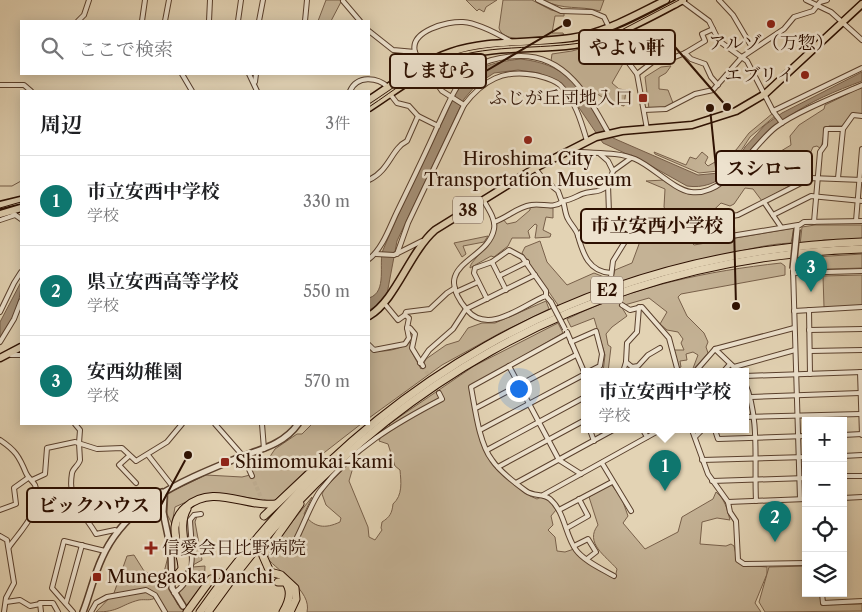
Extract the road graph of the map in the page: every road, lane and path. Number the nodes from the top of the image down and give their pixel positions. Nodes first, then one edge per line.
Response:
1 (89, 0) edge
2 (145, 0) edge
3 (169, 0) edge
4 (210, 0) edge
5 (241, 0) edge
6 (263, 0) edge
7 (307, 0) edge
8 (538, 0) edge
9 (666, 0) edge
10 (682, 0) edge
11 (718, 0) edge
12 (806, 0) edge
13 (827, 0) edge
14 (343, 2) dead end
15 (862, 4) edge
16 (818, 5) junction
17 (79, 20) edge
18 (142, 20) edge
19 (165, 20) edge
20 (209, 20) edge
21 (238, 20) edge
22 (260, 20) edge
23 (305, 20) edge
24 (359, 20) edge
25 (844, 22) junction
26 (610, 28) junction
27 (713, 29) junction
28 (370, 32) edge
29 (613, 35) junction
30 (862, 40) edge
31 (511, 43) junction
32 (752, 49) junction
33 (415, 52) junction
34 (685, 53) junction
35 (742, 57) junction
36 (426, 67) junction
37 (862, 68) edge
38 (637, 74) junction
39 (182, 75) edge
40 (249, 75) edge
41 (256, 75) edge
42 (0, 85) edge
43 (24, 85) junction
44 (254, 85) junction
45 (718, 85) junction
46 (862, 85) edge
47 (24, 90) edge
48 (30, 90) edge
49 (191, 90) edge
50 (256, 90) edge
51 (350, 90) edge
52 (389, 91) junction
53 (765, 94) junction
54 (451, 97) junction
55 (370, 100) edge
56 (463, 104) junction
57 (370, 107) edge
58 (644, 110) junction
59 (773, 111) junction
60 (418, 116) junction
61 (862, 116) edge
62 (781, 123) junction
63 (438, 126) junction
64 (647, 129) junction
65 (842, 129) junction
66 (609, 134) junction
67 (587, 141) junction
68 (862, 149) edge
69 (569, 150) junction
70 (600, 154) junction
71 (632, 158) junction
72 (862, 159) edge
73 (535, 168) junction
74 (613, 171) junction
75 (817, 176) junction
76 (838, 178) junction
77 (370, 179) edge
78 (861, 180) edge
79 (608, 185) junction
80 (816, 197) junction
81 (20, 200) edge
82 (860, 200) edge
83 (484, 201) junction
84 (563, 201) junction
85 (764, 202) junction
86 (1, 204) edge
87 (20, 208) edge
88 (13, 212) junction
89 (610, 213) junction
90 (0, 214) edge
91 (773, 215) junction
92 (20, 218) edge
93 (0, 220) edge
94 (856, 221) junction
95 (862, 221) edge
96 (494, 222) junction
97 (814, 222) junction
98 (781, 227) junction
99 (798, 227) junction
100 (578, 236) junction
101 (425, 239) junction
102 (862, 242) edge
103 (862, 249) edge
104 (376, 254) junction
105 (395, 254) junction
106 (370, 258) edge
107 (492, 262) junction
108 (527, 262) junction
109 (793, 271) junction
110 (862, 271) edge
111 (20, 273) edge
112 (535, 275) junction
113 (499, 276) junction
114 (478, 282) junction
115 (456, 290) junction
116 (506, 290) junction
117 (546, 296) junction
118 (487, 299) junction
119 (384, 303) junction
120 (20, 304) edge
121 (622, 305) dead end
122 (639, 307) junction
123 (860, 308) edge
124 (466, 310) junction
125 (809, 310) junction
126 (794, 311) junction
127 (0, 312) edge
128 (862, 314) edge
129 (370, 315) edge
130 (405, 315) junction
131 (407, 328) junction
132 (794, 328) junction
133 (862, 329) edge
134 (809, 330) junction
135 (567, 334) junction
136 (0, 342) edge
137 (571, 342) junction
138 (370, 346) edge
139 (20, 347) edge
140 (660, 348) dead end
141 (715, 349) junction
142 (795, 350) junction
143 (862, 350) edge
144 (810, 351) junction
145 (10, 352) junction
146 (20, 355) edge
147 (576, 355) junction
148 (0, 358) edge
149 (626, 362) junction
150 (732, 365) junction
151 (509, 366) junction
152 (582, 368) edge
153 (596, 368) edge
154 (624, 368) edge
155 (677, 368) edge
156 (698, 368) edge
157 (728, 368) edge
158 (735, 368) edge
159 (861, 372) edge
160 (795, 374) junction
161 (810, 374) junction
162 (581, 376) edge
163 (749, 376) edge
164 (519, 386) junction
165 (439, 392) dead end
166 (749, 392) edge
167 (860, 393) junction
168 (796, 395) junction
169 (751, 397) junction
170 (581, 399) edge
171 (529, 404) junction
172 (476, 408) junction
173 (861, 411) edge
174 (798, 416) junction
175 (753, 417) junction
176 (749, 418) edge
177 (539, 422) junction
178 (581, 422) edge
179 (76, 425) edge
180 (181, 425) edge
181 (216, 425) edge
182 (262, 425) edge
183 (297, 425) edge
184 (480, 430) junction
185 (591, 433) edge
186 (608, 433) edge
187 (645, 433) edge
188 (654, 433) edge
189 (693, 433) edge
190 (699, 433) edge
191 (716, 433) edge
192 (847, 435) edge
193 (862, 435) edge
194 (798, 436) junction
195 (802, 436) edge
196 (647, 437) junction
197 (695, 438) junction
198 (754, 438) junction
199 (0, 440) edge
200 (548, 440) junction
201 (594, 441) junction
202 (78, 443) junction
203 (353, 443) junction
204 (264, 449) junction
205 (487, 450) junction
206 (148, 455) junction
207 (862, 455) edge
208 (129, 456) junction
209 (243, 456) junction
210 (847, 456) edge
211 (799, 457) junction
212 (754, 459) junction
213 (559, 460) junction
214 (702, 460) junction
215 (602, 462) junction
216 (498, 467) junction
217 (581, 474) junction
218 (252, 476) tunnel mouth
219 (847, 476) edge
220 (862, 476) edge
221 (799, 478) junction
222 (30, 479) junction
223 (755, 480) junction
224 (612, 482) junction
225 (712, 482) junction
226 (136, 483) dead end
227 (516, 483) junction
228 (173, 487) junction
229 (162, 492) junction
230 (543, 495) junction
231 (862, 497) edge
232 (847, 498) edge
233 (579, 499) junction
234 (800, 499) joint
235 (756, 501) junction
236 (728, 502) junction
237 (276, 504) junction
238 (0, 510) edge
239 (558, 510) junction
240 (631, 511) dead end
241 (201, 514) dead end
242 (567, 528) junction
243 (118, 532) junction
244 (0, 536) edge
245 (82, 545) junction
246 (9, 546) junction
247 (574, 546) junction
248 (105, 551) junction
249 (283, 552) dead end
250 (587, 559) junction
251 (802, 563) edge
252 (614, 576) dead end
253 (172, 577) junction
254 (211, 579) dead end
255 (278, 582) dead end
256 (174, 594) junction
257 (61, 597) junction
258 (822, 597) edge
259 (862, 601) edge
260 (6, 602) junction
261 (53, 603) junction
262 (66, 603) junction
263 (40, 604) junction
264 (185, 609) edge
265 (4, 612) edge
266 (41, 612) edge
267 (58, 612) edge
268 (73, 612) edge
269 (84, 612) edge
270 (91, 612) edge
271 (165, 612) edge
272 (200, 612) edge
273 (208, 612) edge
274 (283, 612) edge
275 (290, 612) edge

1 - 17 street
2 - 18 street
3 - 19 street
4 - 20 street
5 - 21 street
6 - 22 street
7 - 23 street
8 - 26 street
9 - 26 main road
10 - 27 street
10 - 29 main road
11 - 32 street
12 - 16 street
13 - 16 street
14 - 24 street
15 - 25 main road, 38
16 - 25 street
16 - 32 street
25 - 30 street
25 - 53 main road, 38
26 - 29 street
26 - 31 main road
27 - 34 street
27 - 35 street
28 - 33 street
29 - 36 main road
29 - 38 street
31 - 33 street
31 - 36 main road
32 - 35 street
33 - 36 street
34 - 38 street
34 - 45 street
35 - 45 street
35 - 53 street
36 - 52 main road
36 - 54 street
37 - 59 street
38 - 58 street
39 - 49 street
40 - 44 street
41 - 44 street
42 - 43 street
43 - 47 street
43 - 48 street
44 - 50 street
45 - 58 street
46 - 62 street
51 - 52 street
52 - 55 main road
52 - 57 main road
52 - 60 street
53 - 59 street
53 - 64 main road, 38
54 - 56 street
54 - 63 street
54 - 66 street
56 - 67 street
56 - 105 street
58 - 64 street
59 - 62 street
60 - 63 street
60 - 77 street
61 - 65 street
62 - 71 street
63 - 104 street
64 - 66 main road, 38
65 - 75 street
65 - 76 street
66 - 67 main road, 38
67 - 69 main road, 38
68 - 72 street
69 - 70 street
69 - 73 main road, 38
70 - 71 street
70 - 74 street
71 - 74 street
72 - 78 street
73 - 83 main road, 38
73 - 84 street
74 - 79 street
75 - 76 street
75 - 80 street
75 - 85 street
76 - 78 street
78 - 82 street
79 - 84 street
79 - 89 street
80 - 82 street
80 - 91 street
80 - 97 street
81 - 86 main road
82 - 94 street
83 - 96 street
83 - 101 main road, 38
84 - 96 street
84 - 100 street
85 - 91 street
85 - 98 street
86 - 88 street
87 - 88 main road
88 - 90 main road
88 - 92 street
88 - 93 street
89 - 100 street
89 - 100 street
91 - 98 street
94 - 95 street
94 - 97 street
96 - 115 street
97 - 99 street
98 - 99 street
99 - 109 street, bridge
101 - 105 street
101 - 119 main road, 38
102 - 203 highway, E2
103 - 203 highway, E2
104 - 105 street
104 - 106 street
107 - 108 street
107 - 113 street
107 - 114 street
108 - 112 street
108 - 113 street
109 - 110 street
109 - 126 street
111 - 127 street
112 - 116 street
112 - 117 street
113 - 116 street
114 - 115 street
114 - 118 street
115 - 124 street
115 - 130 street
116 - 118 street
117 - 124 street
117 - 135 street, bridge
118 - 124 street
119 - 129 main road, 38
119 - 130 street
120 - 136 street
121 - 122 street
122 - 149 street
122 - 155 street
123 - 125 street
123 - 128 street
124 - 131 street
125 - 126 street
125 - 134 street
126 - 132 street
130 - 131 street
131 - 138 street
132 - 141 street
132 - 142 street
133 - 134 street
134 - 144 street
135 - 137 street
135 - 151 street
137 - 147 street
137 - 153 street
139 - 145 main road
140 - 149 street
141 - 150 street
141 - 156 street
142 - 150 street
142 - 160 street
143 - 144 street
144 - 161 street
145 - 146 street
145 - 148 main road
147 - 152 street
147 - 164 street
149 - 154 street
150 - 157 street
150 - 158 street
151 - 164 street
151 - 172 street
159 - 161 street
159 - 167 street
160 - 161 street
160 - 163 street
160 - 168 street
162 - 171 street
164 - 171 street
164 - 172 street
165 - 249 street
166 - 169 street
167 - 168 street
167 - 173 street
168 - 169 street
168 - 174 street
169 - 175 street
170 - 177 street
171 - 177 street
171 - 184 street
172 - 184 street
173 - 174 street
173 - 193 street
174 - 175 street
174 - 194 street
175 - 176 street
175 - 198 street
177 - 200 street
177 - 205 street
178 - 200 street
179 - 202 street
180 - 206 street
181 - 209 street
182 - 204 street
183 - 204 street
184 - 205 street
185 - 201 street
186 - 201 street
187 - 196 street
188 - 196 street
189 - 197 street
190 - 197 street
191 - 198 street
192 - 193 street
194 - 195 street
194 - 198 street
194 - 211 street
196 - 215 street
197 - 214 street
198 - 212 street
199 - 222 street
200 - 213 street
200 - 216 street
201 - 213 street
202 - 208 street
202 - 222 street
202 - 243 street
203 - 237 highway
203 - 272 highway, E2
203 - 273 highway, E2
203 - 275 highway
204 - 209 street
205 - 216 street
206 - 208 street
206 - 228 street
207 - 210 street
208 - 226 street
209 - 218 street
209 - 228 street
211 - 212 street
211 - 221 street
212 - 214 street
212 - 223 street
213 - 217 street
213 - 227 street
214 - 225 street
215 - 217 street
215 - 224 street
216 - 227 street
217 - 230 street
219 - 220 street
221 - 223 street
221 - 234 street
222 - 238 street
222 - 246 street
223 - 225 street
223 - 235 street
224 - 233 street
224 - 240 street
225 - 236 street
227 - 230 street
228 - 229 street
229 - 243 street
229 - 253 street
230 - 239 street
231 - 232 street
233 - 239 street
233 - 242 street
234 - 235 street
235 - 236 street
236 - 251 street
237 - 253 highway
237 - 253 highway
239 - 242 street
241 - 256 street
242 - 247 street
243 - 248 street
244 - 246 street
245 - 248 street
245 - 257 street
245 - 262 street
246 - 260 street
247 - 250 street
247 - 250 street
248 - 269 street
250 - 252 street
253 - 256 street
254 - 264 highway
255 - 274 highway
256 - 264 street
257 - 261 street
257 - 262 street
258 - 259 street
260 - 263 street
260 - 265 street
261 - 263 street
261 - 267 street
262 - 268 street
263 - 266 street
270 - 271 street

